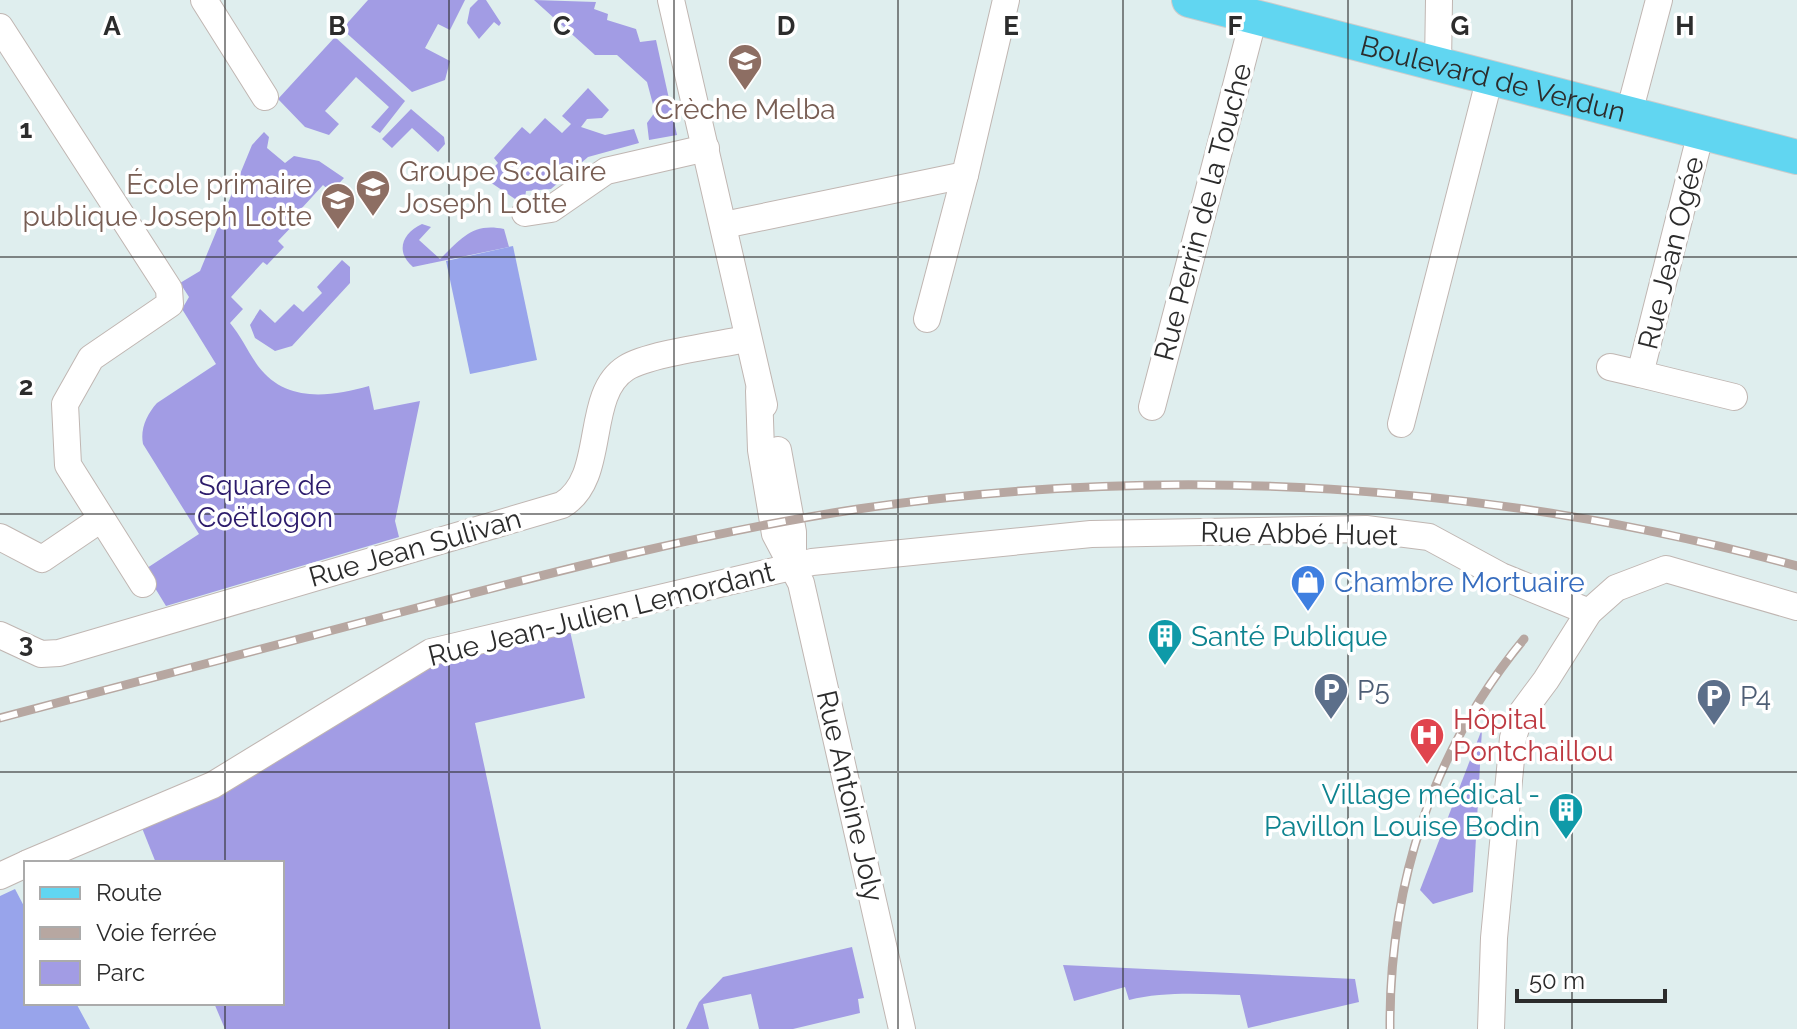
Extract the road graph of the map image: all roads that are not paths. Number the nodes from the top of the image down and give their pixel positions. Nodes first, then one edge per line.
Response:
1 (204, 0) edge
2 (671, 0) edge
3 (1006, 0) edge
4 (1189, 0) edge
5 (1439, 0) edge
6 (1659, 0) edge
7 (1254, 17) junction
8 (0, 27) edge
9 (1438, 64) junction
10 (1490, 77) junction
11 (265, 97) dead end
12 (1629, 113) junction
13 (1701, 132) junction
14 (706, 148) junction
15 (1797, 157) edge
16 (965, 175) junction
17 (525, 213) dead end
18 (724, 225) junction
19 (927, 319) dead end
20 (746, 339) junction
21 (1610, 367) dead end
22 (1640, 374) junction
23 (1734, 397) dead end
24 (1152, 407) dead end
25 (1401, 424) dead end
26 (101, 519) junction
27 (0, 537) edge
28 (793, 565) junction
29 (143, 584) dead end
30 (1797, 607) edge
31 (1589, 612) junction
32 (0, 635) edge
33 (32, 861) edge
34 (24, 864) edge
35 (0, 876) edge
36 (902, 1029) edge
37 (1491, 1029) edge

1 - 11 street
2 - 14 street, Rue Antoine Joly
3 - 16 street
4 - 7 main road, Boulevard de Verdun
5 - 9 street
6 - 12 street
7 - 9 main road, Boulevard de Verdun
7 - 24 street, Rue Perrin de la Touche
8 - 26 street
9 - 10 main road, Boulevard de Verdun
10 - 12 main road, Boulevard de Verdun
10 - 25 street
12 - 13 main road, Boulevard de Verdun
13 - 15 main road, Boulevard de Verdun
13 - 22 street, Rue Jean Ogée
14 - 17 street
14 - 18 street, Rue Antoine Joly
16 - 18 street
16 - 19 street
18 - 20 street, Rue Antoine Joly
20 - 28 street, Rue Antoine Joly
20 - 32 street, Rue Jean Sulivan
21 - 22 street, Rue Jean Ogée
22 - 23 street, Rue Jean Ogée
26 - 27 street
26 - 29 street
28 - 31 street, Rue Abbé Huet
28 - 33 street, Rue Jean-Julien Lemordant
28 - 36 street, Rue Antoine Joly
30 - 31 street
31 - 37 street
34 - 35 street, Rue Jean-Julien Lemordant

